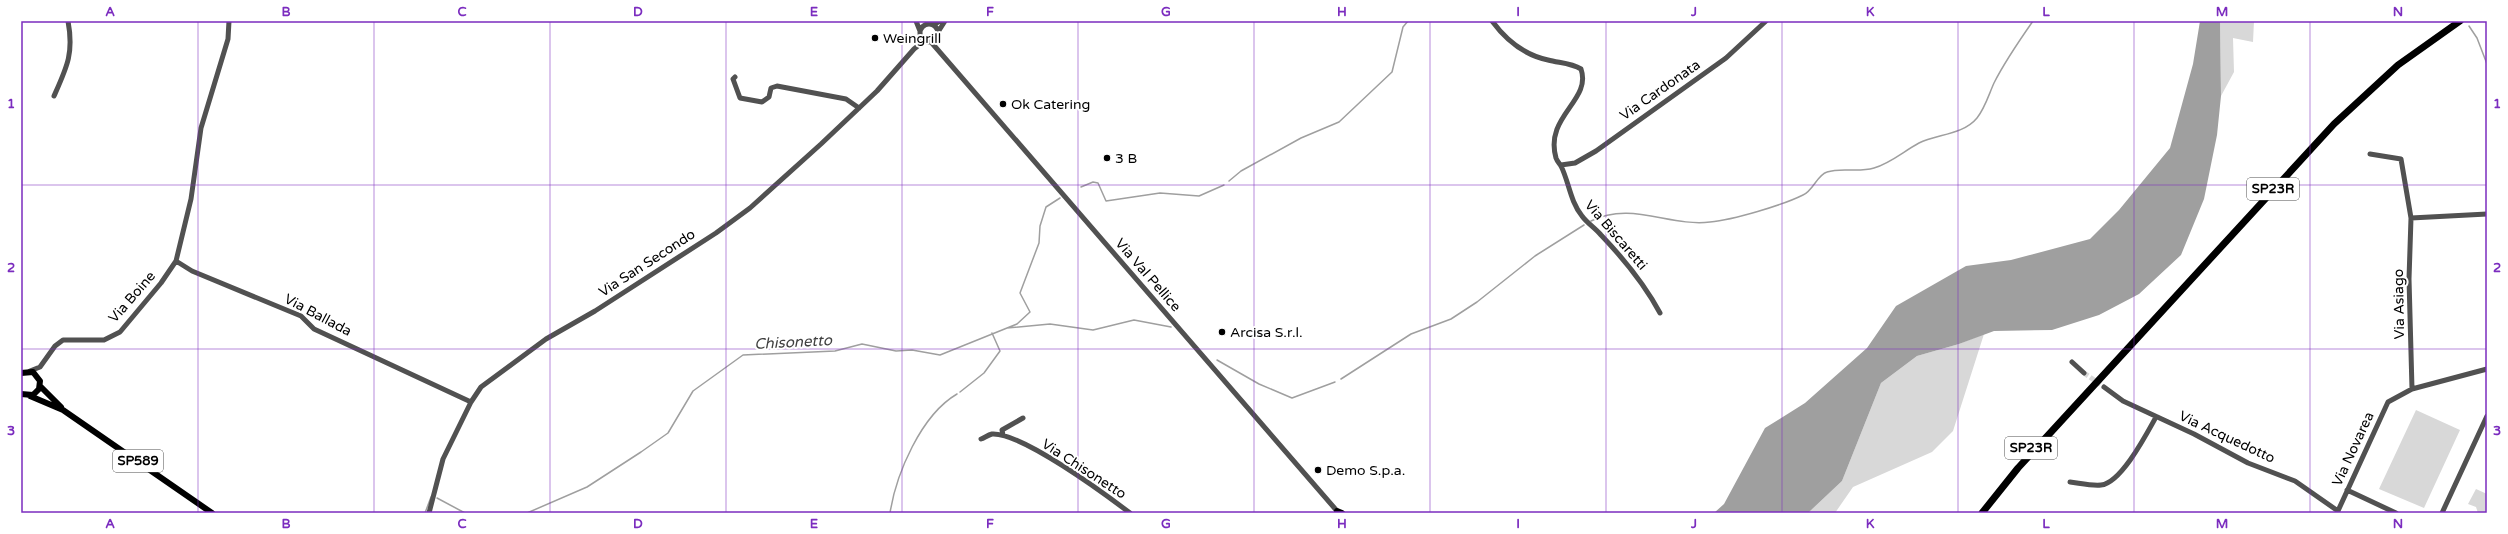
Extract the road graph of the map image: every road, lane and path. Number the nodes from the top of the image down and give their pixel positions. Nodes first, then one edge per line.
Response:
1 (68, 21) edge
2 (229, 21) edge
3 (916, 21) edge
4 (940, 21) edge
5 (945, 21) edge
6 (1492, 21) edge
7 (1766, 21) edge
8 (2452, 21) edge
9 (2460, 21) edge
10 (928, 23) edge
11 (920, 33) junction
12 (938, 35) junction
13 (924, 41) junction
14 (931, 42) junction
15 (914, 49) junction
16 (942, 54) junction
17 (735, 77) dead end
18 (54, 96) dead end
19 (859, 108) junction
20 (2370, 154) dead end
21 (1561, 165) junction
22 (2487, 214) edge
23 (2411, 218) junction
24 (176, 261) junction
25 (1660, 313) dead end
26 (2072, 362) dead end
27 (40, 367) junction
28 (2487, 368) edge
29 (30, 371) junction
30 (22, 372) edge
31 (2084, 373) tunnel mouth
32 (2100, 375) junction
33 (39, 377) junction
34 (40, 386) junction
35 (2090, 386) junction
36 (2104, 387) tunnel mouth
37 (2412, 389) junction
38 (26, 395) edge
39 (21, 400) edge
40 (471, 402) junction
41 (63, 410) junction
42 (2487, 416) edge
43 (2156, 417) junction
44 (1023, 418) dead end
45 (1003, 435) junction
46 (981, 439) dead end
47 (2070, 482) dead end
48 (2347, 490) junction
49 (1339, 512) edge
50 (2337, 512) edge
51 (212, 513) edge
52 (430, 513) edge
53 (1130, 513) edge
54 (1977, 513) edge
55 (1982, 513) edge
56 (2396, 513) edge
57 (2442, 513) edge

1 - 18 street
2 - 24 street, Via Boine
3 - 11 street
4 - 10 street
5 - 12 street
6 - 21 street, Via Biscaretti
7 - 21 street, Via Cardonata
8 - 32 highway, SP23R
9 - 32 highway, SP23R
10 - 11 street
10 - 12 street
11 - 13 street
11 - 15 street
12 - 14 street
12 - 16 street
13 - 14 street
13 - 15 street
14 - 16 street, Via Val Pellice
15 - 19 street, Via San Secondo
16 - 49 street, Via Val Pellice
17 - 19 street
19 - 40 street, Via San Secondo
20 - 23 street, Via Asiago
21 - 25 street, Via Biscaretti
22 - 23 street
23 - 37 street, Via Asiago
24 - 27 street, Via Boine
24 - 40 street, Via Ballada
26 - 31 street
27 - 29 street
27 - 33 street, Via Boine
28 - 37 street
29 - 30 main road
29 - 33 main road
32 - 35 highway, SP23R
33 - 34 main road
34 - 38 main road
34 - 41 main road, SP589
35 - 54 highway, SP23R
35 - 55 highway, SP23R
36 - 43 street, Via Acquedotto
37 - 48 street, Via Novarea
38 - 39 main road
38 - 41 main road, SP589
40 - 52 street, Via San Secondo
41 - 51 main road, SP589
42 - 57 street
43 - 47 street
43 - 50 street, Via Acquedotto
44 - 45 street
45 - 46 street
45 - 53 street, Via Chisonetto
48 - 50 street, Via Novarea
48 - 56 street

